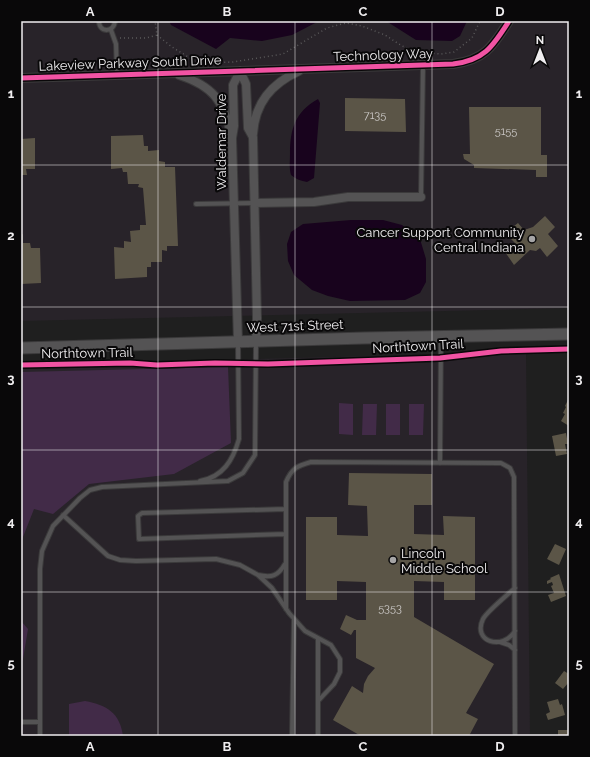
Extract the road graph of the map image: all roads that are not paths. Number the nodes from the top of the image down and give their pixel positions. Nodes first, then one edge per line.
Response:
1 (98, 21) edge
2 (115, 21) edge
3 (509, 21) edge
4 (111, 30) junction
5 (423, 65) junction
6 (303, 69) junction
7 (240, 71) junction
8 (175, 73) junction
9 (117, 75) junction
10 (21, 78) edge
11 (253, 136) junction
12 (232, 138) junction
13 (421, 197) joint
14 (234, 203) junction
15 (254, 203) junction
16 (196, 204) dead end
17 (569, 334) edge
18 (440, 336) junction
19 (256, 341) junction
20 (238, 342) junction
21 (21, 348) edge
22 (440, 463) junction
23 (182, 484) junction
24 (286, 509) junction
25 (63, 515) junction
26 (286, 534) junction
27 (286, 563) junction
28 (258, 575) junction
29 (515, 588) junction
30 (286, 609) junction
31 (294, 619) junction
32 (515, 631) junction
33 (318, 639) junction
34 (500, 642) junction
35 (515, 650) junction
36 (318, 701) junction
37 (21, 722) edge
38 (40, 722) junction
39 (40, 736) edge
40 (292, 736) edge
41 (318, 736) edge
42 (515, 736) edge

1 - 4 lane
2 - 4 lane
3 - 5 street, Technology Way
4 - 9 lane
5 - 6 street, Technology Way
5 - 13 lane
6 - 7 street, Technology Way
6 - 11 street
7 - 8 street, Lakeview Parkway South Drive
7 - 11 street, Waldemar Drive
7 - 12 street, Waldemar Drive
8 - 9 street, Lakeview Parkway South Drive
8 - 12 street
9 - 10 street, Lakeview Parkway South Drive
11 - 15 street, Waldemar Drive
12 - 14 street, Waldemar Drive
13 - 15 street
14 - 15 lane
14 - 16 lane
14 - 20 street, Waldemar Drive
15 - 19 street, Waldemar Drive
17 - 18 main road, West 71st Street
18 - 19 main road, West 71st Street
18 - 22 lane
19 - 20 main road, West 71st Street
19 - 23 lane
20 - 21 main road, West 71st Street
20 - 23 lane
22 - 24 lane
22 - 29 lane
23 - 25 lane
24 - 26 lane
24 - 26 lane
25 - 28 lane
25 - 38 lane
26 - 27 lane
27 - 28 lane
27 - 30 lane
28 - 30 lane
29 - 32 lane
29 - 34 lane
30 - 31 lane
31 - 33 lane
31 - 40 lane
32 - 34 lane
32 - 35 lane
33 - 36 lane
33 - 36 lane
34 - 35 lane
35 - 42 lane
36 - 41 lane
37 - 38 lane
38 - 39 lane

